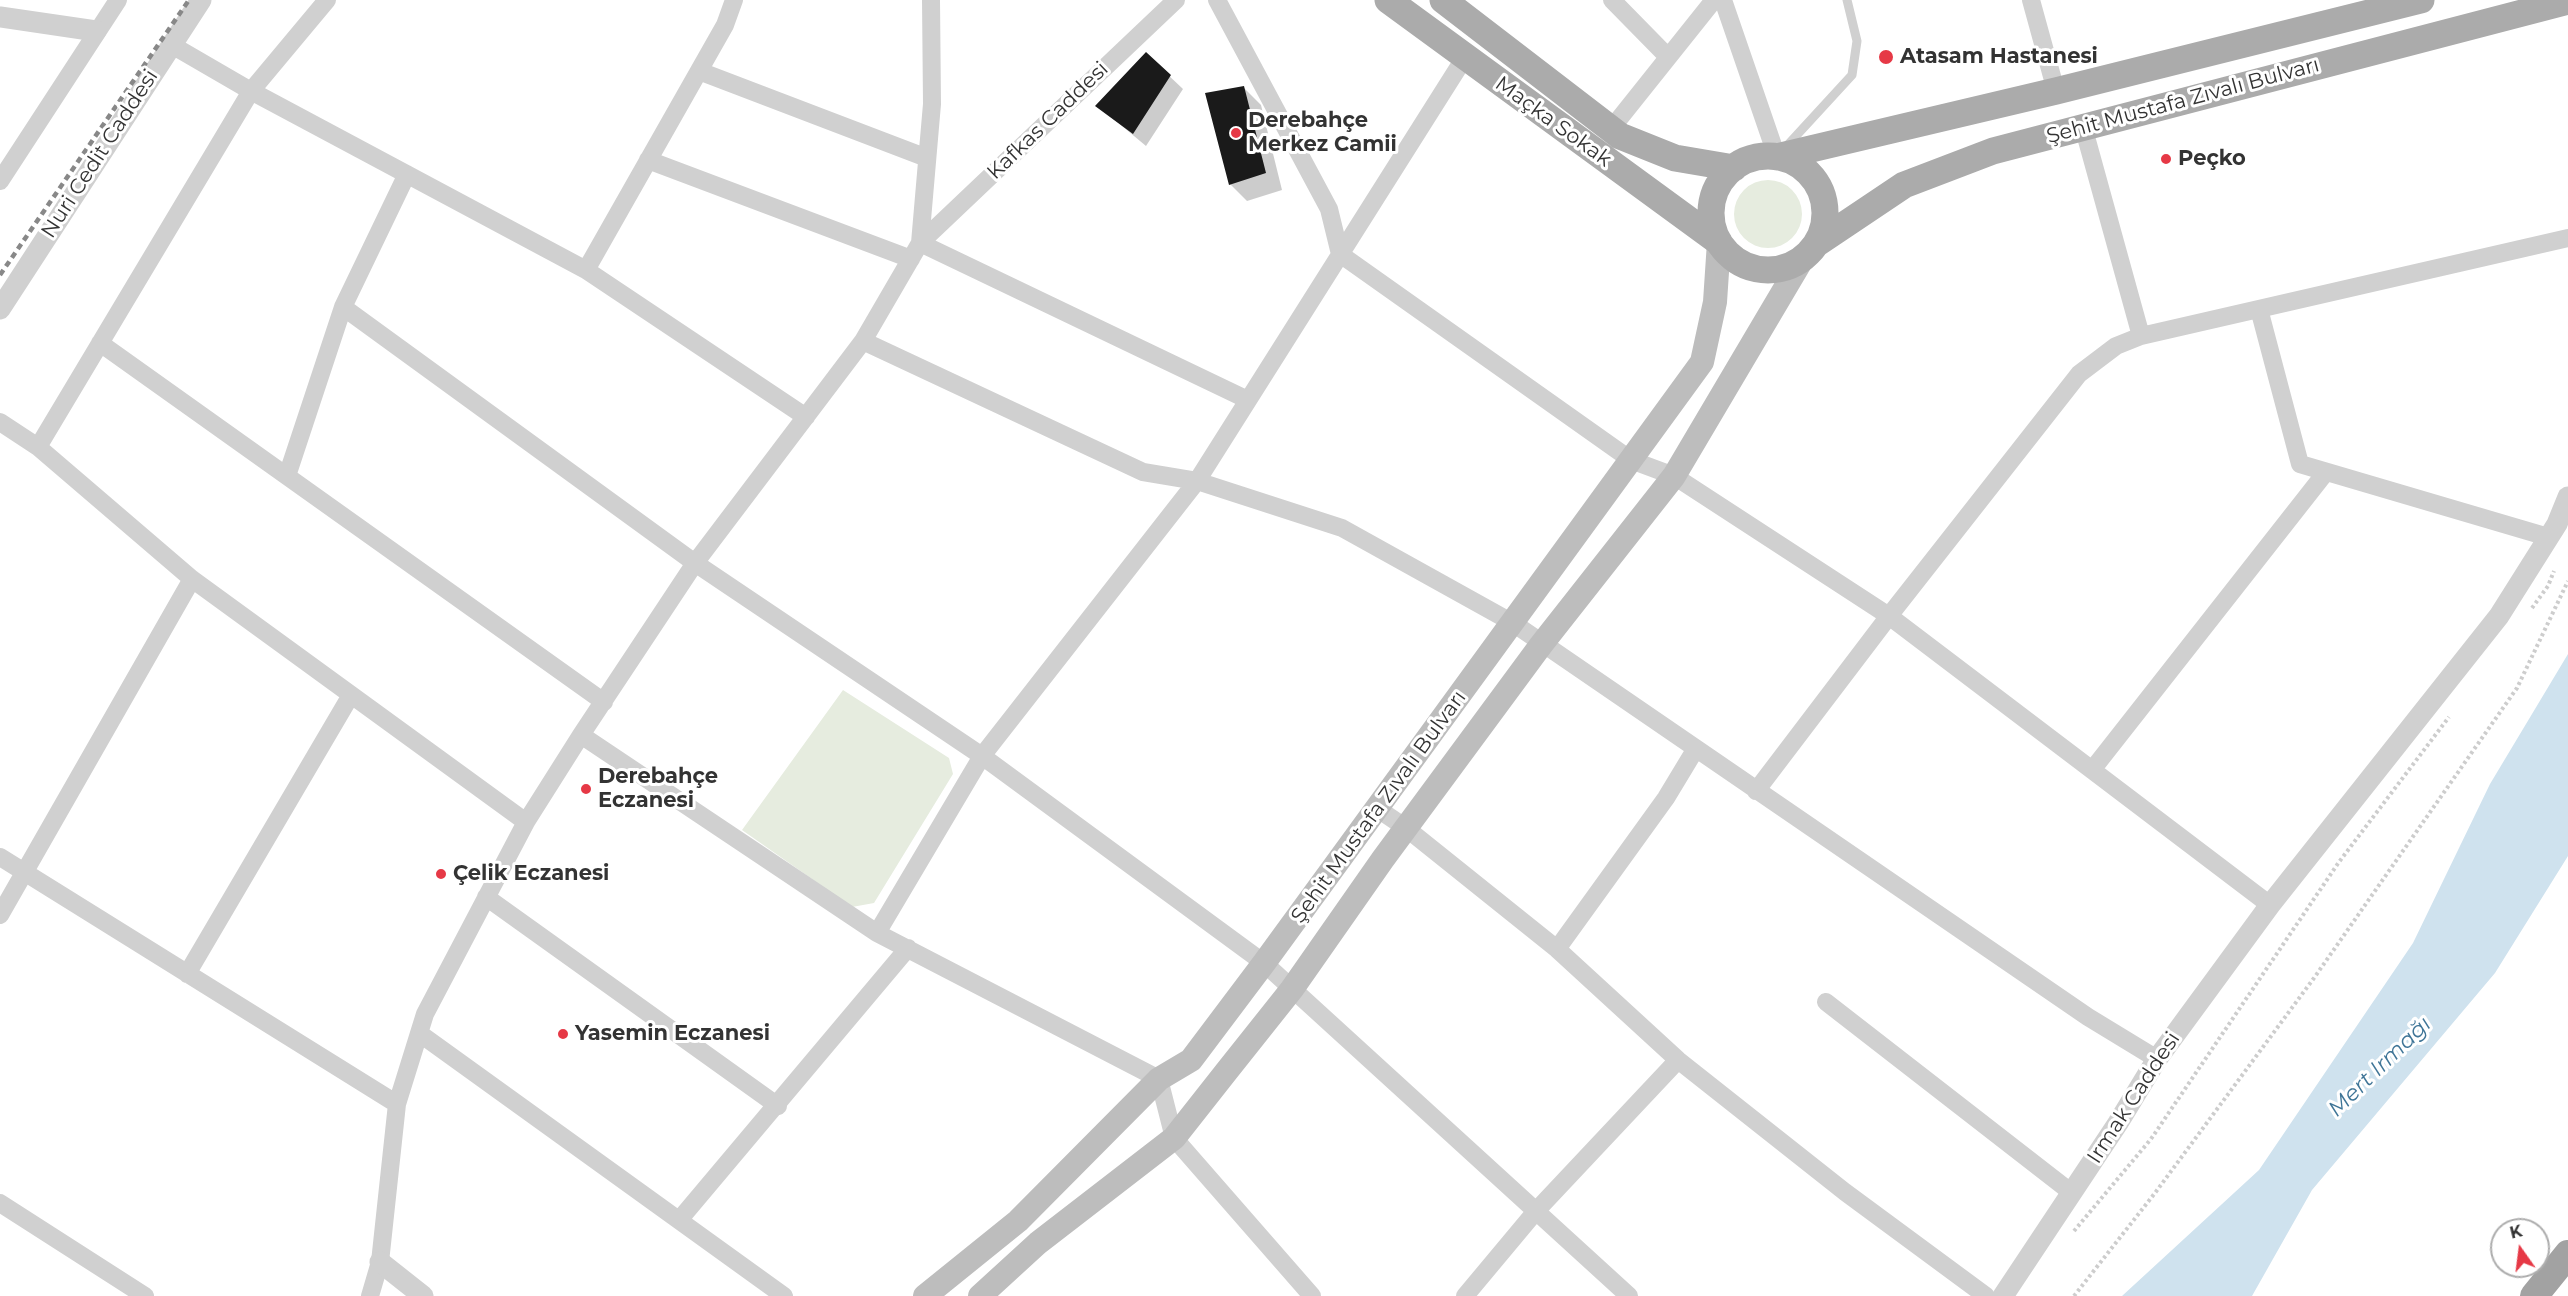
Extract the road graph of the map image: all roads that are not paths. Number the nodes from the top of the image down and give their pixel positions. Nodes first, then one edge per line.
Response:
1 (118, 0) edge
2 (201, 0) edge
3 (327, 0) edge
4 (734, 0) edge
5 (931, 0) edge
6 (1176, 0) edge
7 (1217, 0) edge
8 (1388, 0) edge
9 (1443, 0) edge
10 (1612, 0) edge
11 (1714, 0) edge
12 (1723, 0) edge
13 (1847, 0) edge
14 (2031, 0) edge
15 (2421, 0) edge
16 (2568, 1) edge
17 (0, 17) edge
18 (96, 32) junction
19 (170, 44) junction
20 (1465, 57) junction
21 (1668, 57) junction
22 (699, 70) junction
23 (251, 91) junction
24 (2056, 91) junction
25 (2083, 126) junction
26 (1611, 129) junction
27 (1777, 157) junction
28 (927, 158) junction
29 (648, 160) junction
30 (1734, 168) junction
31 (407, 174) junction
32 (0, 181) edge
33 (2568, 238) edge
34 (1719, 242) junction
35 (921, 243) junction
36 (1810, 251) junction
37 (1340, 254) junction
38 (911, 259) junction
39 (585, 270) junction
40 (343, 307) junction
41 (0, 309) edge
42 (2259, 309) junction
43 (2141, 336) junction
44 (862, 341) junction
45 (100, 343) junction
46 (1248, 400) junction
47 (806, 417) junction
48 (0, 422) edge
49 (38, 447) junction
50 (1631, 460) junction
51 (2326, 472) junction
52 (287, 476) junction
53 (1674, 476) junction
54 (1197, 481) junction
55 (2568, 497) edge
56 (2548, 537) junction
57 (695, 563) junction
58 (192, 579) junction
59 (1889, 616) junction
60 (1513, 623) junction
61 (1541, 645) junction
62 (351, 694) junction
63 (604, 702) junction
64 (581, 735) junction
65 (1695, 750) junction
66 (982, 756) junction
67 (2092, 770) junction
68 (1756, 791) junction
69 (1378, 809) junction
70 (526, 822) junction
71 (1406, 828) junction
72 (0, 857) edge
73 (24, 873) junction
74 (486, 897) junction
75 (2270, 904) junction
76 (0, 915) edge
77 (878, 933) junction
78 (908, 948) junction
79 (1557, 949) junction
80 (1264, 963) junction
81 (188, 974) junction
82 (1292, 989) junction
83 (1826, 1002) dead end
84 (419, 1033) junction
85 (2157, 1059) junction
86 (1678, 1060) junction
87 (1159, 1079) junction
88 (397, 1104) junction
89 (777, 1106) junction
90 (1174, 1138) junction
91 (2072, 1193) junction
92 (0, 1203) edge
93 (1536, 1211) junction
94 (680, 1219) junction
95 (2568, 1254) edge
96 (380, 1262) junction
97 (145, 1296) edge
98 (370, 1296) edge
99 (423, 1296) edge
100 (784, 1296) edge
101 (925, 1296) edge
102 (980, 1296) edge
103 (1312, 1296) edge
104 (1465, 1296) edge
105 (1629, 1296) edge
106 (1986, 1296) edge
107 (2003, 1296) edge
108 (2534, 1296) edge

1 - 18 street
2 - 19 street, Nuri Cedit Caddesi
3 - 23 street
4 - 22 street
5 - 28 street
6 - 35 street, Kafkas Caddesi
7 - 37 street
8 - 20 main road, Maçka Sokak
9 - 26 main road, Maçka Sokak
10 - 21 street
11 - 21 street
12 - 27 street
13 - 27 lane
14 - 24 street
15 - 24 main road, Şehit Mustafa Zıvalı Bulvarı
16 - 25 main road, Şehit Mustafa Zıvalı Bulvarı
17 - 18 street
18 - 32 street
19 - 23 street
19 - 41 street, Nuri Cedit Caddesi
20 - 34 main road, Maçka Sokak
20 - 37 street
21 - 26 street
22 - 28 street
22 - 29 street
23 - 31 street
23 - 45 street
24 - 27 main road, Şehit Mustafa Zıvalı Bulvarı
25 - 36 main road, Şehit Mustafa Zıvalı Bulvarı
25 - 43 street
26 - 30 main road, Maçka Sokak
27 - 30 main road
27 - 36 main road
28 - 35 street
29 - 38 street
29 - 39 street
30 - 34 main road
31 - 39 street
31 - 40 street
33 - 42 street
34 - 36 main road
34 - 50 main road, Şehit Mustafa Zıvalı Bulvarı
35 - 38 street
35 - 46 street
36 - 53 main road, Şehit Mustafa Zıvalı Bulvarı
37 - 46 street
37 - 50 street
38 - 44 street
39 - 47 street
40 - 52 street
40 - 57 street
42 - 43 street
42 - 51 street
43 - 59 street
44 - 47 street
44 - 54 street
45 - 49 street
45 - 52 street
46 - 54 street
47 - 57 street
48 - 49 street
49 - 58 street
50 - 53 street
50 - 60 main road, Şehit Mustafa Zıvalı Bulvarı
51 - 56 street
51 - 67 street
52 - 63 street
53 - 59 street
53 - 61 main road, Şehit Mustafa Zıvalı Bulvarı
54 - 60 street
54 - 66 street
55 - 56 street, Irmak Caddesi
56 - 75 street, Irmak Caddesi
57 - 63 street
57 - 66 street
58 - 62 street
58 - 73 street
59 - 67 street
59 - 68 street
60 - 61 street
60 - 69 main road, Şehit Mustafa Zıvalı Bulvarı
61 - 65 street
61 - 71 main road, Şehit Mustafa Zıvalı Bulvarı
62 - 70 street
62 - 81 street
63 - 64 street
64 - 70 street
64 - 77 street
65 - 68 street
65 - 79 street
66 - 77 street
66 - 80 street
67 - 75 street
68 - 85 street
69 - 71 street
69 - 80 main road, Şehit Mustafa Zıvalı Bulvarı
70 - 74 street
71 - 79 street
71 - 82 main road, Şehit Mustafa Zıvalı Bulvarı
72 - 73 street
73 - 76 street
73 - 81 street
74 - 84 street
74 - 89 street
75 - 85 street, Irmak Caddesi
77 - 78 street
78 - 87 street
78 - 89 street
79 - 86 street
80 - 82 street
80 - 87 main road, Şehit Mustafa Zıvalı Bulvarı
81 - 88 street
82 - 90 main road, Şehit Mustafa Zıvalı Bulvarı
82 - 93 street
83 - 91 street
84 - 88 street
84 - 94 street
85 - 91 street, Irmak Caddesi
86 - 93 street
86 - 106 street
87 - 90 street
87 - 101 main road, Şehit Mustafa Zıvalı Bulvarı
88 - 96 street
89 - 94 street
90 - 102 main road, Şehit Mustafa Zıvalı Bulvarı
90 - 103 street
91 - 107 street, Irmak Caddesi
92 - 97 street
93 - 104 street
93 - 105 street
94 - 100 street
95 - 108 highway
96 - 98 street
96 - 99 street

